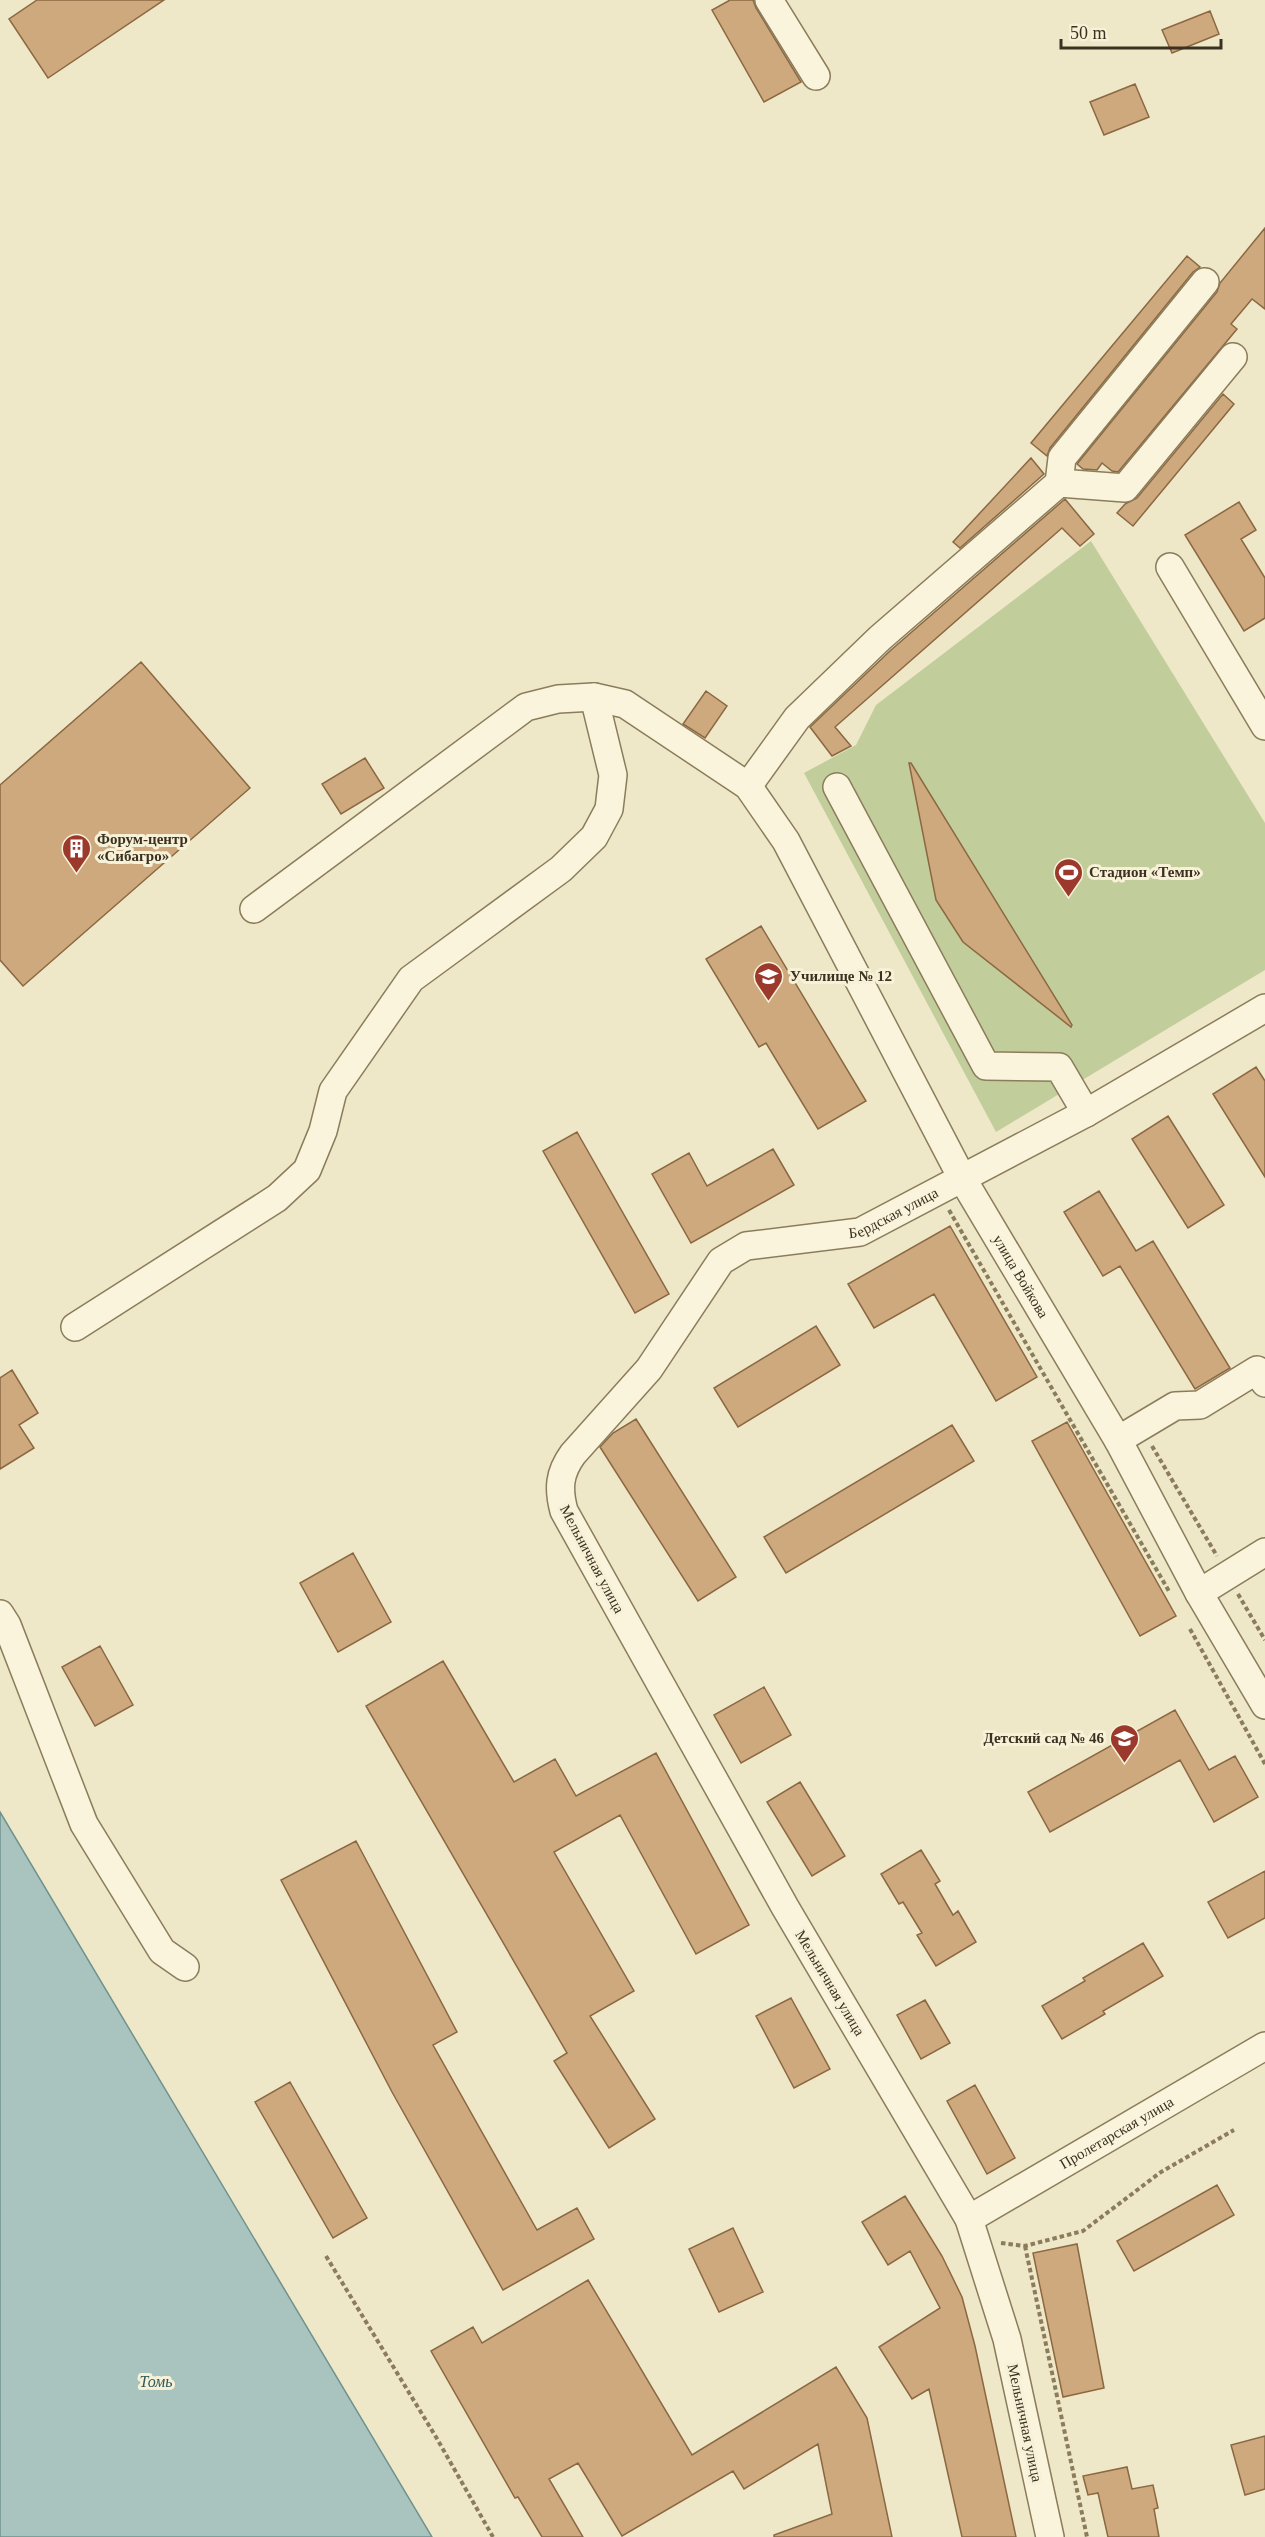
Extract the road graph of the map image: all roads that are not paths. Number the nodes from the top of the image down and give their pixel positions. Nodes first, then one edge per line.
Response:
1 (769, 0) edge
2 (816, 76) dead end
3 (1205, 282) dead end
4 (1233, 357) dead end
5 (1059, 483) junction
6 (1170, 567) dead end
7 (594, 697) junction
8 (1265, 726) edge
9 (748, 786) junction
10 (837, 786) dead end
11 (254, 909) dead end
12 (1265, 1008) edge
13 (1086, 1113) junction
14 (962, 1179) junction
15 (75, 1327) dead end
16 (1265, 1383) edge
17 (1129, 1433) junction
18 (573, 1454) joint
19 (1265, 1552) edge
20 (1187, 1598) junction
21 (0, 1614) edge
22 (1265, 1705) edge
23 (185, 1967) dead end
24 (1265, 2046) edge
25 (973, 2230) junction
26 (1050, 2537) edge

1 - 2 street
3 - 5 street
4 - 5 street
5 - 9 street
6 - 8 street
7 - 9 street
7 - 11 street
7 - 15 street
9 - 14 street, улица Войкова
10 - 13 street
12 - 13 street, Бердская улица
13 - 14 street, Бердская улица
14 - 17 street, улица Войкова
14 - 18 street, Бердская улица
16 - 17 street
17 - 20 street, улица Войкова
18 - 25 street, Мельничная улица
19 - 20 street
20 - 22 street, улица Войкова
21 - 23 street
24 - 25 street, Пролетарская улица
25 - 26 street, Мельничная улица

